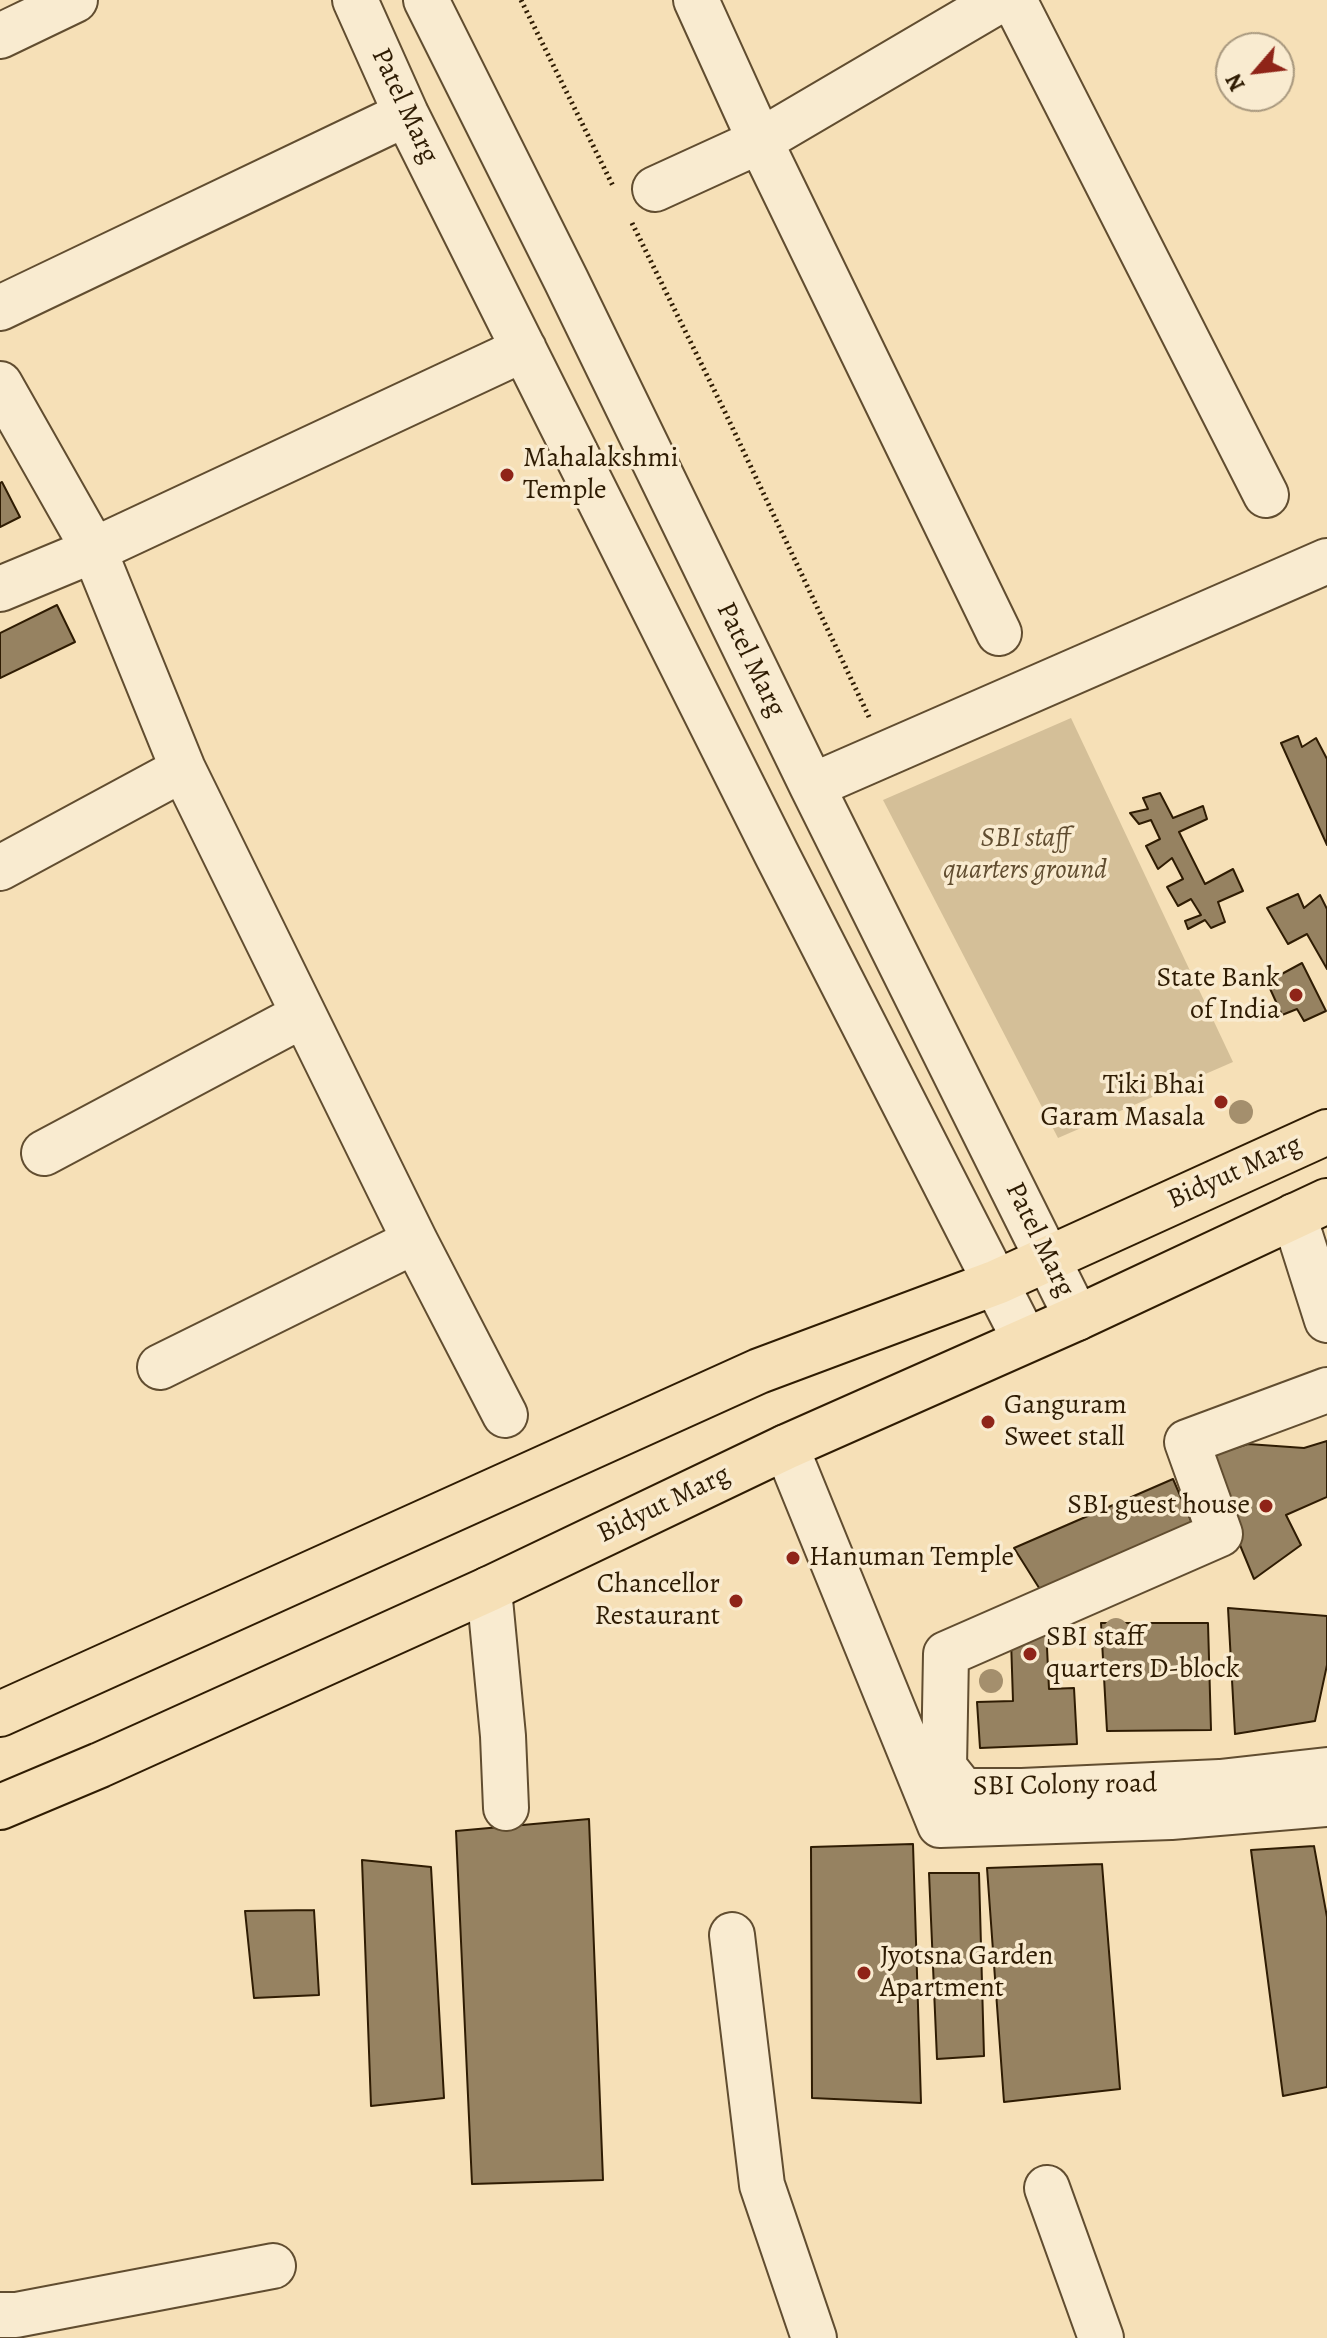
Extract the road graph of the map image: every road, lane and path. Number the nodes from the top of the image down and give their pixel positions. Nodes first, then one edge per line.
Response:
1 (75, 0) edge
2 (355, 0) edge
3 (426, 0) edge
4 (521, 0) edge
5 (696, 0) edge
6 (1000, 0) edge
7 (1014, 0) edge
8 (0, 36) edge
9 (406, 114) junction
10 (760, 141) junction
11 (634, 199) junction
12 (0, 308) edge
13 (524, 349) junction
14 (0, 384) edge
15 (1266, 495) dead end
16 (94, 550) junction
17 (1327, 561) edge
18 (0, 589) edge
19 (999, 633) dead end
20 (885, 753) junction
21 (183, 769) junction
22 (812, 786) junction
23 (0, 868) edge
24 (303, 1015) junction
25 (1327, 1132) edge
26 (44, 1153) dead end
27 (1310, 1208) edge
28 (415, 1241) junction
29 (1048, 1257) junction
30 (997, 1282) junction
31 (1077, 1318) junction
32 (1327, 1320) edge
33 (1025, 1340) junction
34 (160, 1367) dead end
35 (1327, 1390) edge
36 (505, 1415) dead end
37 (786, 1447) junction
38 (489, 1589) junction
39 (0, 1714) edge
40 (1327, 1770) edge
41 (1327, 1804) edge
42 (0, 1807) edge
43 (506, 1808) dead end
44 (732, 1935) dead end
45 (1047, 2188) dead end
46 (273, 2266) dead end
47 (0, 2315) edge
48 (814, 2338) edge
49 (1101, 2338) edge

1 - 8 street
2 - 9 street, Patel Marg
3 - 22 street, Patel Marg
4 - 11 path
5 - 10 street
6 - 10 street
7 - 15 street
9 - 12 street
9 - 13 street, Patel Marg
10 - 11 street
10 - 19 street
11 - 20 path
13 - 16 street
13 - 30 street, Patel Marg
14 - 16 street
16 - 18 street
16 - 21 street
17 - 20 street
20 - 22 street
21 - 23 street
21 - 24 street
22 - 29 street, Patel Marg
24 - 26 street
24 - 28 street
25 - 29 main road, Bidyut Marg
27 - 31 main road, Bidyut Marg
27 - 32 street
28 - 34 street
28 - 36 street
29 - 30 main road, Bidyut Marg
29 - 31 street, Patel Marg
30 - 33 street, Patel Marg
30 - 39 main road, Bidyut Marg
31 - 33 main road, Bidyut Marg
33 - 37 main road, Bidyut Marg
35 - 40 street, SBI Colony road
37 - 38 main road, Bidyut Marg
37 - 41 street
38 - 42 main road, Bidyut Marg
38 - 43 street
44 - 48 street
45 - 49 street
46 - 47 street

